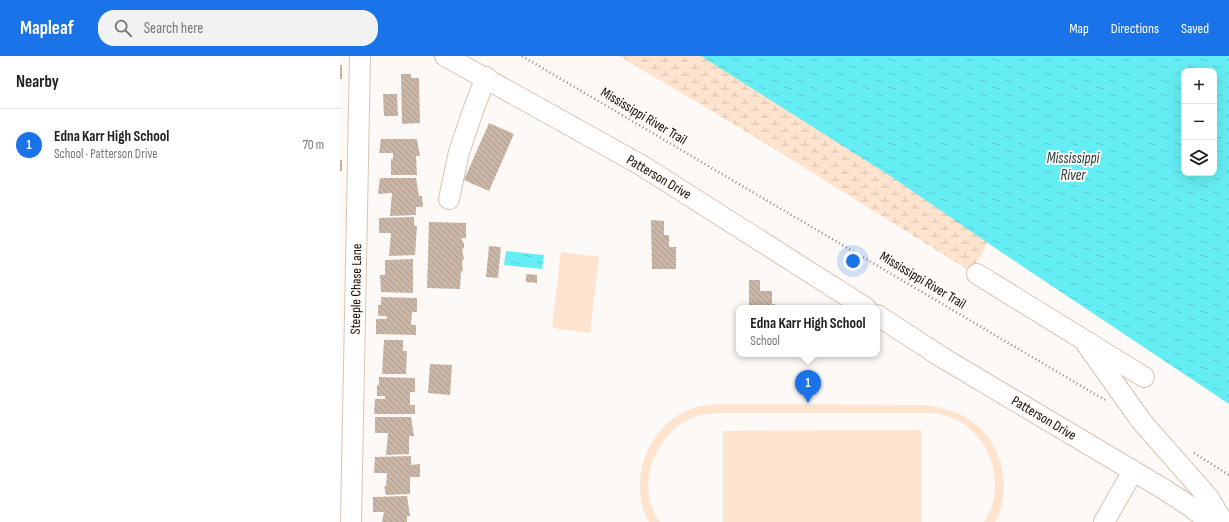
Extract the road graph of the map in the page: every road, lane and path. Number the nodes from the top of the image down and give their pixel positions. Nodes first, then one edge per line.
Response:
1 (360, 56) edge
2 (445, 56) edge
3 (522, 56) edge
4 (486, 78) junction
5 (448, 199) dead end
6 (977, 274) dead end
7 (861, 305) edge
8 (880, 317) edge
9 (1085, 342) junction
10 (1144, 376) dead end
11 (1108, 402) dead end
12 (1188, 450) dead end
13 (1133, 471) junction
14 (1229, 475) edge
15 (351, 522) edge
16 (1104, 522) edge
17 (1210, 522) edge
18 (1223, 522) edge

1 - 15 street, Steeple Chase Lane
2 - 4 street, Patterson Drive
3 - 11 path, Mississippi River Trail
4 - 5 street
4 - 7 street, Patterson Drive
6 - 9 street
8 - 13 street, Patterson Drive
9 - 10 street
9 - 18 street
12 - 14 path
13 - 16 street
13 - 17 street, Patterson Drive

